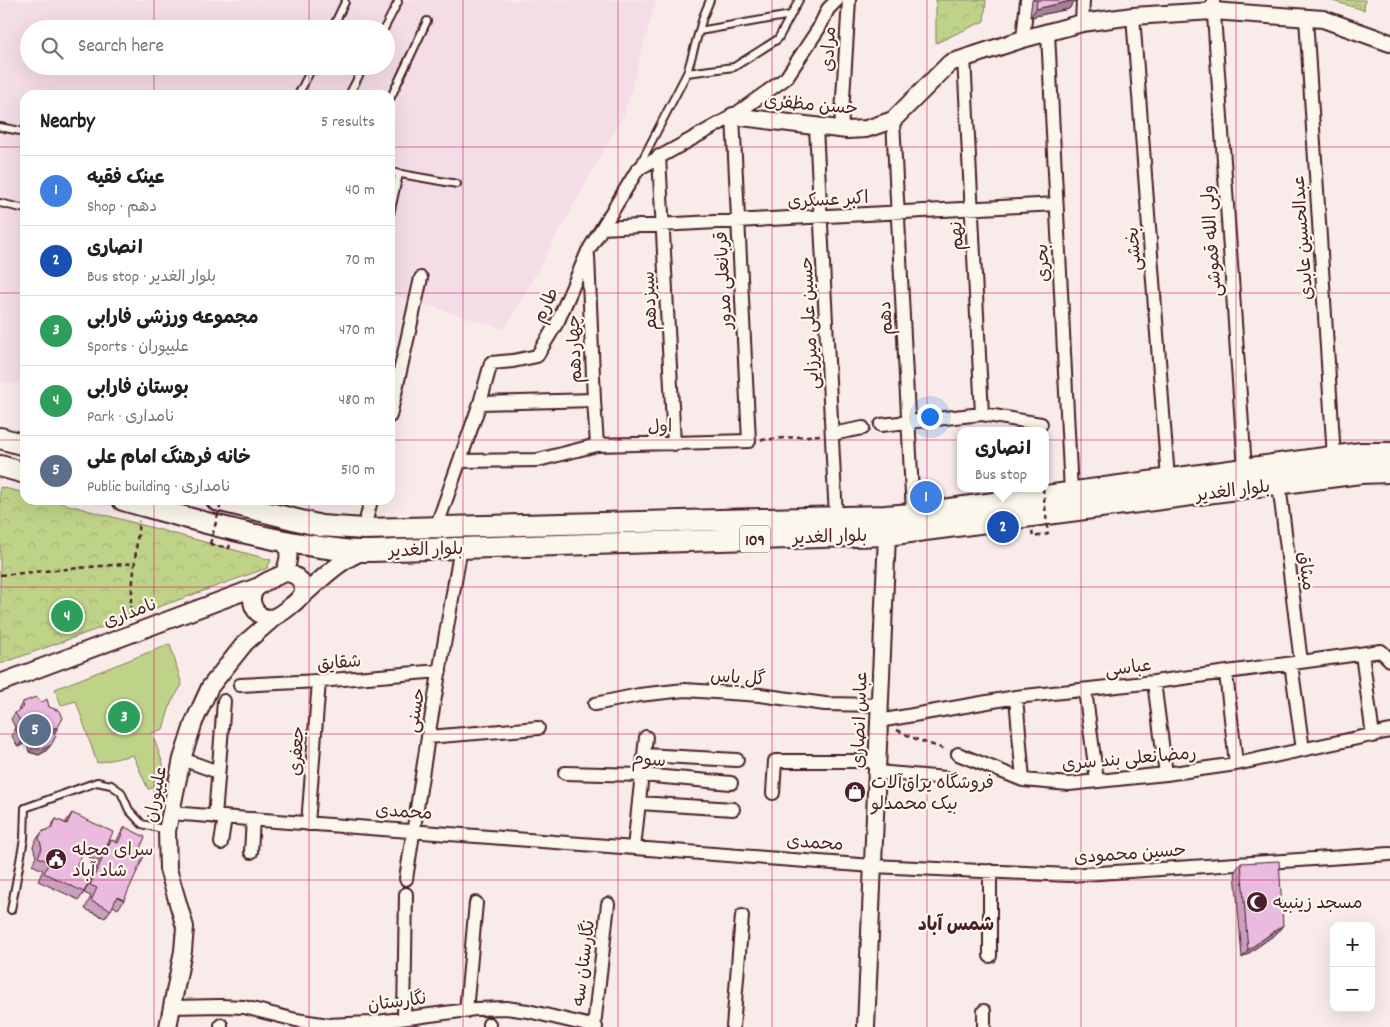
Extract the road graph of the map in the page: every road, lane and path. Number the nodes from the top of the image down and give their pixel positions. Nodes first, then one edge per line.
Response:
1 (710, 0) edge
2 (799, 0) edge
3 (837, 0) edge
4 (849, 0) edge
5 (1027, 0) edge
6 (1083, 0) edge
7 (346, 2) dead end
8 (398, 2) dead end
9 (1213, 6) edge
10 (791, 15) junction
11 (1133, 16) junction
12 (1306, 18) junction
13 (337, 20) edge
14 (389, 20) edge
15 (427, 21) dead end
16 (1082, 23) junction
17 (699, 31) junction
18 (1048, 33) junction
19 (1023, 39) junction
20 (1390, 43) edge
21 (964, 57) junction
22 (687, 73) junction
23 (308, 75) edge
24 (359, 75) edge
25 (786, 78) junction
26 (301, 90) edge
27 (352, 90) edge
28 (394, 90) edge
29 (733, 116) junction
30 (892, 120) junction
31 (784, 123) junction
32 (0, 127) edge
33 (816, 127) junction
34 (841, 130) junction
35 (20, 131) edge
36 (659, 156) junction
37 (638, 169) junction
38 (395, 173) edge
39 (399, 174) junction
40 (457, 184) dead end
41 (395, 192) edge
42 (0, 203) edge
43 (1056, 204) junction
44 (20, 208) edge
45 (972, 209) junction
46 (898, 212) junction
47 (821, 217) junction
48 (738, 221) junction
49 (663, 225) junction
50 (602, 228) junction
51 (588, 251) junction
52 (421, 278) dead end
53 (395, 394) edge
54 (594, 400) junction
55 (480, 403) junction
56 (982, 414) junction
57 (908, 422) junction
58 (1041, 424) dead end
59 (881, 425) dead end
60 (863, 428) dead end
61 (832, 434) junction
62 (0, 438) edge
63 (749, 441) junction
64 (20, 444) edge
65 (674, 444) junction
66 (598, 446) junction
67 (1390, 453) edge
68 (1334, 457) junction
69 (460, 461) junction
70 (0, 466) edge
71 (1245, 469) junction
72 (20, 472) edge
73 (1390, 472) edge
74 (1168, 479) junction
75 (1279, 484) junction
76 (1043, 492) edge
77 (1071, 492) junction
78 (132, 505) edge
79 (143, 505) edge
80 (221, 505) edge
81 (254, 505) edge
82 (370, 505) edge
83 (913, 514) junction
84 (836, 518) junction
85 (436, 528) junction
86 (364, 529) junction
87 (887, 535) junction
88 (1033, 537) dead end
89 (284, 540) junction
90 (229, 548) dead end
91 (461, 548) junction
92 (365, 551) junction
93 (135, 563) junction
94 (284, 573) junction
95 (0, 575) edge
96 (259, 586) junction
97 (301, 597) junction
98 (219, 601) junction
99 (255, 611) junction
100 (276, 616) junction
101 (128, 634) junction
102 (244, 643) junction
103 (1362, 654) junction
104 (1386, 656) edge
105 (1296, 663) junction
106 (440, 670) junction
107 (1226, 672) junction
108 (319, 681) junction
109 (1154, 682) junction
110 (0, 683) edge
111 (240, 685) dead end
112 (1085, 690) junction
113 (1016, 697) junction
114 (224, 701) dead end
115 (595, 704) dead end
116 (880, 705) junction
117 (879, 721) junction
118 (538, 728) dead end
119 (1390, 731) edge
120 (1373, 736) junction
121 (428, 737) junction
122 (646, 737) dead end
123 (1303, 750) junction
124 (958, 754) joint
125 (644, 755) junction
126 (182, 759) junction
127 (737, 760) dead end
128 (1236, 764) junction
129 (877, 766) junction
130 (218, 772) junction
131 (565, 772) dead end
132 (1166, 774) junction
133 (642, 775) junction
134 (946, 778) dead end
135 (1023, 780) junction
136 (1097, 781) junction
137 (731, 783) dead end
138 (773, 793) dead end
139 (639, 803) junction
140 (733, 809) dead end
141 (170, 813) junction
142 (220, 817) junction
143 (252, 820) junction
144 (308, 824) junction
145 (167, 831) junction
146 (414, 832) junction
147 (221, 843) dead end
148 (634, 848) junction
149 (251, 852) dead end
150 (1390, 854) edge
151 (873, 866) junction
152 (990, 871) junction
153 (406, 879) dead end
154 (406, 894) dead end
155 (476, 903) dead end
156 (608, 904) dead end
157 (11, 910) dead end
158 (742, 916) dead end
159 (990, 956) dead end
160 (172, 1007) junction
161 (466, 1011) junction
162 (984, 1011) dead end
163 (404, 1018) junction
164 (284, 1022) edge
165 (168, 1027) edge
166 (595, 1027) edge
167 (733, 1027) edge
168 (866, 1027) edge
169 (984, 1027) edge

1 - 17 lane
2 - 10 lane
3 - 25 street
4 - 34 street, مرادی
5 - 19 street
6 - 16 street
7 - 13 lane
8 - 14 lane
9 - 11 street, حسن مظفری
9 - 12 street, حسن مظفری
9 - 71 street, ولی الله قموشی
10 - 17 lane
10 - 22 lane
11 - 16 street, حسن مظفری
11 - 74 street, بخشی
12 - 20 street, حسن مظفری
12 - 68 street, عبدالحسین عابدی
15 - 28 lane
16 - 18 street, حسن مظفری
17 - 22 lane
18 - 19 street, حسن مظفری
18 - 43 street, بحری
19 - 21 street, حسن مظفری
21 - 30 street, حسن مظفری
21 - 45 street, نهم
22 - 37 lane
23 - 26 lane
24 - 27 lane
25 - 29 street, طارم
25 - 31 path
29 - 31 street, حسن مظفری
29 - 36 street, طارم
29 - 48 street, قربانعلی مدور
30 - 34 street, حسن مظفری
30 - 46 street, دهم
31 - 33 street, حسن مظفری
32 - 35 lane
33 - 34 street, حسن مظفری
33 - 47 street, حسین علی میرزایی
36 - 37 street, طارم
36 - 49 street, سیزدهم
37 - 50 street, طارم
38 - 39 lane
39 - 40 lane
39 - 41 lane
42 - 44 lane
43 - 45 street, اکبر عسکری
43 - 77 street, بحری
45 - 46 street, اکبر عسکری
45 - 56 street, نهم
46 - 47 street, اکبر عسکری
46 - 57 street, دهم
47 - 48 street, اکبر عسکری
47 - 61 street, حسین علی میرزایی
48 - 49 street, اکبر عسکری
48 - 63 street, قربانعلی مدور
49 - 50 street, اکبر عسکری
49 - 65 street, سیزدهم
50 - 51 street, طارم
51 - 54 street, چهاردهم
51 - 55 street, طارم
52 - 53 street
54 - 55 street
54 - 66 street, چهاردهم
55 - 69 street, طارم
56 - 57 street
56 - 58 street
57 - 59 street
57 - 83 street, دهم
60 - 61 street
61 - 63 path
61 - 84 street, حسین علی میرزایی
62 - 64 main road
63 - 65 street, اول
65 - 66 street, اول
66 - 69 street, اول
67 - 68 main road, بلوار الغدیر / 109
68 - 71 main road, بلوار الغدیر / 109
69 - 85 street, طارم
70 - 72 main road
71 - 74 main road, بلوار الغدیر / 109
73 - 75 main road, بلوار الغدیر / 109
74 - 77 main road, بلوار الغدیر / 109
75 - 87 main road, بلوار الغدیر / 109
75 - 105 street, میثاق
76 - 88 path, bridge
77 - 83 main road, بلوار الغدیر / 109
78 - 93 path
79 - 89 main road, بلوار الغدیر / 109
80 - 90 path, bridge
81 - 86 main road, بلوار الغدیر / 109
82 - 86 street
83 - 84 main road, بلوار الغدیر / 109
84 - 85 main road, بلوار الغدیر / 109
85 - 86 main road, بلوار الغدیر / 109
87 - 91 main road, بلوار الغدیر / 109
87 - 116 street, عباس انصاری
89 - 92 main road, بلوار الغدیر / 109
89 - 94 street
91 - 92 main road, بلوار الغدیر / 109
91 - 106 street, حسنی
92 - 97 street
93 - 95 path
93 - 101 path
94 - 96 street
94 - 97 street
96 - 98 street, نامداری
96 - 99 street
97 - 100 street
98 - 99 street
98 - 101 street, نامداری
99 - 100 street
99 - 102 street
100 - 102 street
101 - 110 street, نامداری
102 - 126 street, علیپوران
103 - 104 street, عباسی
103 - 105 street, عباسی
103 - 120 street
105 - 107 street, عباسی
105 - 123 street, میثاق
106 - 108 street, شقایق
106 - 121 street, حسنی
107 - 109 street, عباسی
107 - 128 street
108 - 111 street, شقایق
108 - 144 street, جعفری
109 - 112 street, عباسی
109 - 132 street
112 - 113 street, عباسی
112 - 136 street
113 - 117 street, عباسی
113 - 135 street
114 - 130 street
115 - 116 street, گل یاس
116 - 117 street, عباس انصاری
117 - 124 path
117 - 129 street, عباس انصاری
118 - 121 street
119 - 120 street, رمضانعلی بند سری
120 - 123 street, رمضانعلی بند سری
121 - 146 street, حسنی
122 - 125 street
123 - 128 street, رمضانعلی بند سری
124 - 135 street, رمضانعلی بند سری
125 - 127 street
125 - 133 street
126 - 130 street
126 - 141 street, علیپوران
128 - 132 street, رمضانعلی بند سری
129 - 134 street
129 - 138 street
129 - 151 street, عباس انصاری
130 - 142 street
131 - 133 street, سوم
132 - 136 street, رمضانعلی بند سری
133 - 137 street, سوم
133 - 139 street
135 - 136 street, رمضانعلی بند سری
139 - 140 street
139 - 148 street
141 - 142 street, محمدی
141 - 145 street, علیپوران
142 - 143 street, محمدی
142 - 147 street
143 - 144 street, محمدی
143 - 149 street
144 - 146 street, محمدی
145 - 157 lane
145 - 160 street, علیپوران
146 - 148 street, محمدی
146 - 153 street, حسنی
148 - 151 street, محمدی
150 - 152 street, حسین محمودی
151 - 152 street, حسین محمودی
151 - 168 street, عباس انصاری
152 - 159 street
154 - 163 street
155 - 161 street
156 - 166 street, نگارستان سه
158 - 167 street
160 - 164 street, نگارستان
160 - 165 street, علیپوران
161 - 163 street, نگارستان
161 - 166 street, نگارستان
162 - 169 street
163 - 164 street, نگارستان

